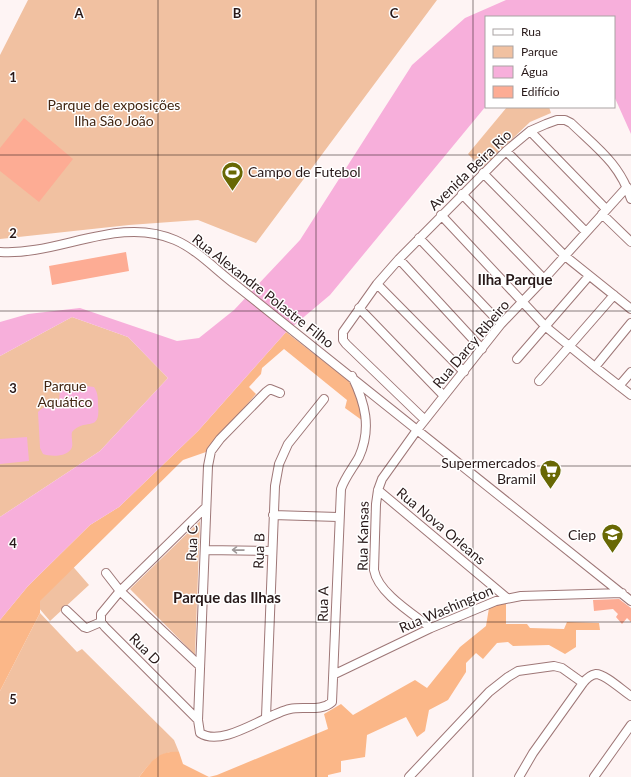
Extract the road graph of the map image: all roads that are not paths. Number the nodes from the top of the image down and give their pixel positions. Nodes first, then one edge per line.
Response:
1 (530, 131) junction
2 (506, 151) junction
3 (483, 173) junction
4 (627, 187) junction
5 (462, 194) junction
6 (631, 200) edge
7 (604, 212) junction
8 (441, 215) junction
9 (586, 232) junction
10 (419, 238) junction
11 (631, 242) edge
12 (0, 252) edge
13 (565, 256) junction
14 (398, 259) junction
15 (589, 276) junction
16 (544, 280) junction
17 (377, 284) junction
18 (614, 296) junction
19 (522, 303) junction
20 (359, 308) junction
21 (631, 310) edge
22 (631, 323) edge
23 (501, 324) junction
24 (546, 327) junction
25 (569, 347) junction
26 (482, 349) junction
27 (517, 359) dead end
28 (594, 367) junction
29 (464, 372) junction
30 (631, 372) edge
31 (352, 376) junction
32 (539, 381) dead end
33 (619, 386) junction
34 (280, 393) dead end
35 (631, 394) edge
36 (444, 396) junction
37 (324, 399) dead end
38 (425, 420) junction
39 (416, 430) junction
40 (378, 490) junction
41 (206, 507) junction
42 (273, 515) junction
43 (338, 517) junction
44 (205, 550) junction
45 (272, 551) junction
46 (106, 573) dead end
47 (120, 591) junction
48 (622, 593) junction
49 (507, 598) junction
50 (631, 601) edge
51 (66, 610) dead end
52 (101, 622) junction
53 (431, 628) junction
54 (200, 666) junction
55 (334, 674) junction
56 (583, 683) junction
57 (631, 696) edge
58 (266, 717) junction
59 (198, 720) junction
60 (631, 725) edge
61 (200, 733) joint
62 (628, 736) edge
63 (409, 777) edge
64 (519, 777) edge
65 (594, 777) edge

1 - 2 street, Avenida Beira Rio
1 - 4 street, Avenida Beira Rio
1 - 7 street
2 - 3 street, Avenida Beira Rio
2 - 9 street
3 - 5 street, Avenida Beira Rio
3 - 13 street
4 - 6 street, Avenida Beira Rio
4 - 7 street, Rua Darcy Ribeiro
5 - 8 street, Avenida Beira Rio
5 - 16 street
7 - 9 street, Rua Darcy Ribeiro
7 - 11 street
8 - 10 street, Avenida Beira Rio
8 - 19 street
9 - 13 street, Rua Darcy Ribeiro
10 - 14 street, Avenida Beira Rio
10 - 23 street
12 - 31 street, Rua Alexandre Polastre Filho
13 - 15 street
13 - 16 street, Rua Darcy Ribeiro
14 - 17 street, Avenida Beira Rio
14 - 26 street
15 - 18 street
15 - 24 street
16 - 19 street, Rua Darcy Ribeiro
17 - 20 street, Avenida Beira Rio
17 - 29 street
18 - 21 street
18 - 25 street
19 - 23 street, Rua Darcy Ribeiro
19 - 24 street
20 - 36 street
20 - 38 street, Avenida Beira Rio
22 - 28 street
23 - 26 street, Rua Darcy Ribeiro
24 - 25 street
24 - 27 street
25 - 28 street
25 - 32 street
26 - 29 street, Rua Darcy Ribeiro
28 - 33 street
29 - 36 street, Rua Darcy Ribeiro
30 - 33 street
31 - 39 street, Rua Alexandre Polastre Filho
31 - 43 street, Rua A
33 - 35 street
34 - 41 street, Rua C
36 - 38 street, Rua Darcy Ribeiro
37 - 42 street, Rua B
38 - 39 street, Rua Darcy Ribeiro
39 - 40 street, Rua Kansas
39 - 48 street, Rua Alexandre Polastre Filho
40 - 49 street, Rua Nova Orleans
40 - 53 street, Rua Kansas
41 - 44 street, Rua C
41 - 47 street
42 - 43 street
42 - 45 street, Rua B
43 - 55 street, Rua A
45 -> 44 street
44 - 54 street, Rua C
45 - 58 street, Rua B
46 - 47 street
47 - 52 street
47 - 54 street
48 - 49 street, Rua Washington
48 - 50 street, Rua Alexandre Polastre Filho
49 - 53 street, Rua Washington
51 - 52 street
52 - 59 street, Rua D
53 - 55 street, Rua Washington
54 - 59 street, Rua C
55 - 58 street, Rua A
56 - 57 street
56 - 63 street
56 - 64 street
58 - 61 street, Rua A
59 - 61 street, Rua C
60 - 62 street
62 - 65 street

